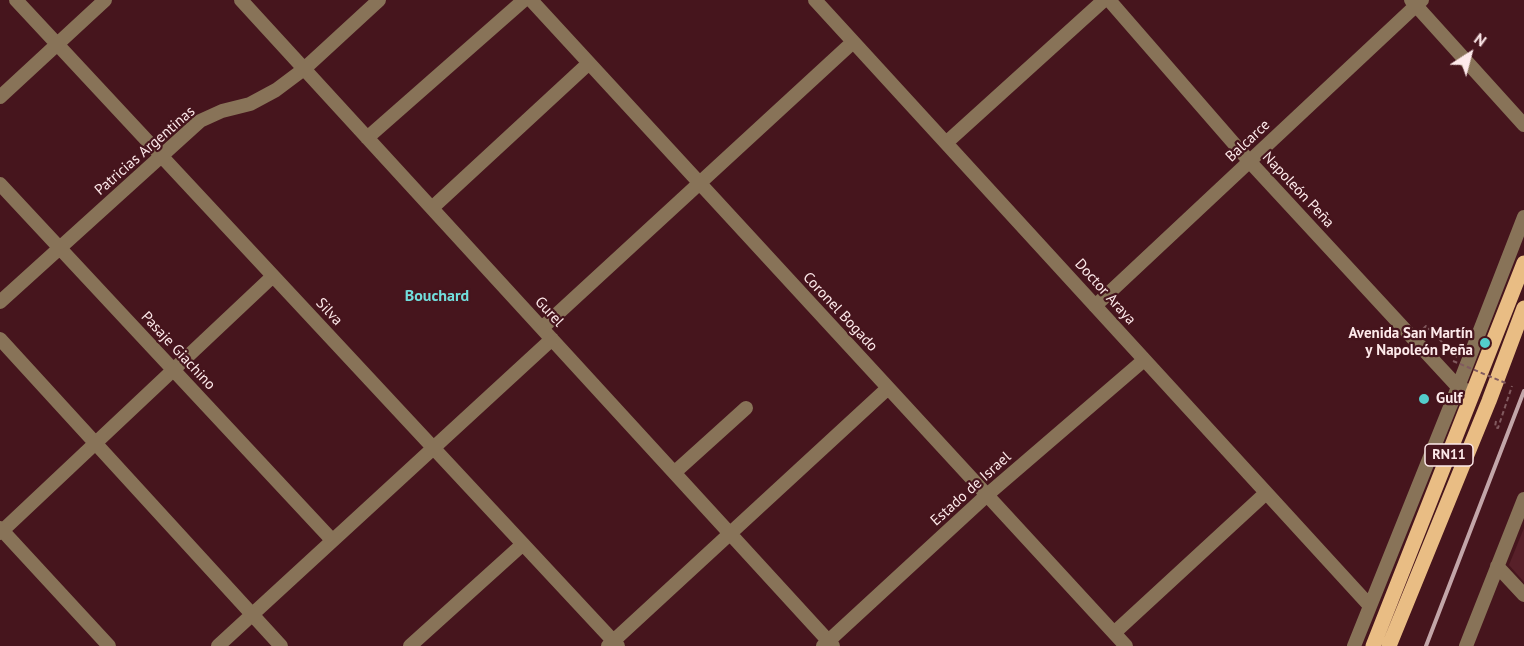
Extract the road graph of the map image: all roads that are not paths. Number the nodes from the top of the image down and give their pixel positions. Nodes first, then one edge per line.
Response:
1 (16, 0) edge
2 (105, 0) edge
3 (241, 0) edge
4 (379, 0) edge
5 (524, 0) edge
6 (531, 0) edge
7 (815, 0) edge
8 (1104, 0) edge
9 (1109, 0) edge
10 (1416, 2) edge
11 (853, 42) junction
12 (57, 44) junction
13 (589, 63) junction
14 (304, 69) junction
15 (0, 97) edge
16 (1524, 125) edge
17 (368, 138) junction
18 (946, 143) junction
19 (161, 155) junction
20 (1250, 162) junction
21 (700, 183) junction
22 (0, 184) edge
23 (432, 208) junction
24 (1524, 217) edge
25 (59, 248) junction
26 (1524, 263) edge
27 (273, 276) junction
28 (0, 302) edge
29 (1095, 306) junction
30 (1524, 308) edge
31 (547, 334) junction
32 (0, 339) edge
33 (1144, 360) junction
34 (173, 370) junction
35 (1458, 387) junction
36 (888, 388) junction
37 (1473, 393) junction
38 (746, 408) dead end
39 (95, 443) junction
40 (433, 448) junction
41 (675, 472) junction
42 (1266, 493) junction
43 (987, 495) junction
44 (1524, 499) edge
45 (1, 530) edge
46 (730, 533) junction
47 (332, 540) junction
48 (522, 544) junction
49 (1497, 566) junction
50 (1524, 595) edge
51 (1370, 606) junction
52 (252, 614) junction
53 (1114, 633) junction
54 (613, 644) edge
55 (828, 644) edge
56 (109, 646) edge
57 (218, 646) edge
58 (281, 646) edge
59 (410, 646) edge
60 (1125, 646) edge
61 (1354, 646) edge
62 (1373, 646) edge
63 (1389, 646) edge
64 (1466, 646) edge

1 - 12 street, Silva
2 - 12 street
3 - 14 street, Gurel
4 - 14 street, Patricias Argentinas
5 - 17 street
6 - 13 street, Coronel Bogado
7 - 11 street, Doctor Araya
8 - 18 street
9 - 20 street, Napoleón Peña
10 - 16 street
10 - 20 street, Balcarce
11 - 18 street, Doctor Araya
11 - 21 street
12 - 15 street
12 - 19 street, Silva
13 - 21 street, Coronel Bogado
13 - 23 street
14 - 17 street, Gurel
14 - 19 street, Patricias Argentinas
17 - 23 street, Gurel
18 - 29 street, Doctor Araya
19 - 25 street, Patricias Argentinas
19 - 27 street, Silva
20 - 29 street, Balcarce
20 - 35 street, Napoleón Peña
21 - 31 street
21 - 36 street, Coronel Bogado
22 - 25 street, Pasaje Giachino
23 - 31 street, Gurel
24 - 35 street
25 - 28 street, Patricias Argentinas
25 - 34 street, Pasaje Giachino
26 - 37 main road, RN11
27 - 34 street
27 - 40 street, Silva
29 - 33 street, Doctor Araya
30 - 63 main road, RN11
31 - 40 street
31 - 41 street, Gurel
32 - 39 street
33 - 42 street, Doctor Araya
33 - 43 street, Estado de Israel
34 - 39 street
34 - 47 street, Pasaje Giachino
35 - 37 street, Napoleón Peña
35 - 51 street
36 - 43 street, Coronel Bogado
36 - 46 street
37 - 62 main road, RN11
38 - 41 street
39 - 45 street
39 - 52 street
40 - 47 street
40 - 48 street, Silva
41 - 46 street, Gurel
42 - 51 street, Doctor Araya
42 - 53 street
43 - 53 street, Coronel Bogado
43 - 55 street, Estado de Israel
44 - 49 street
45 - 56 street
46 - 54 street
46 - 55 street, Gurel
47 - 52 street
48 - 54 street, Silva
48 - 59 street
49 - 50 street
49 - 64 street
51 - 61 street
52 - 57 street
52 - 58 street
53 - 60 street, Coronel Bogado

